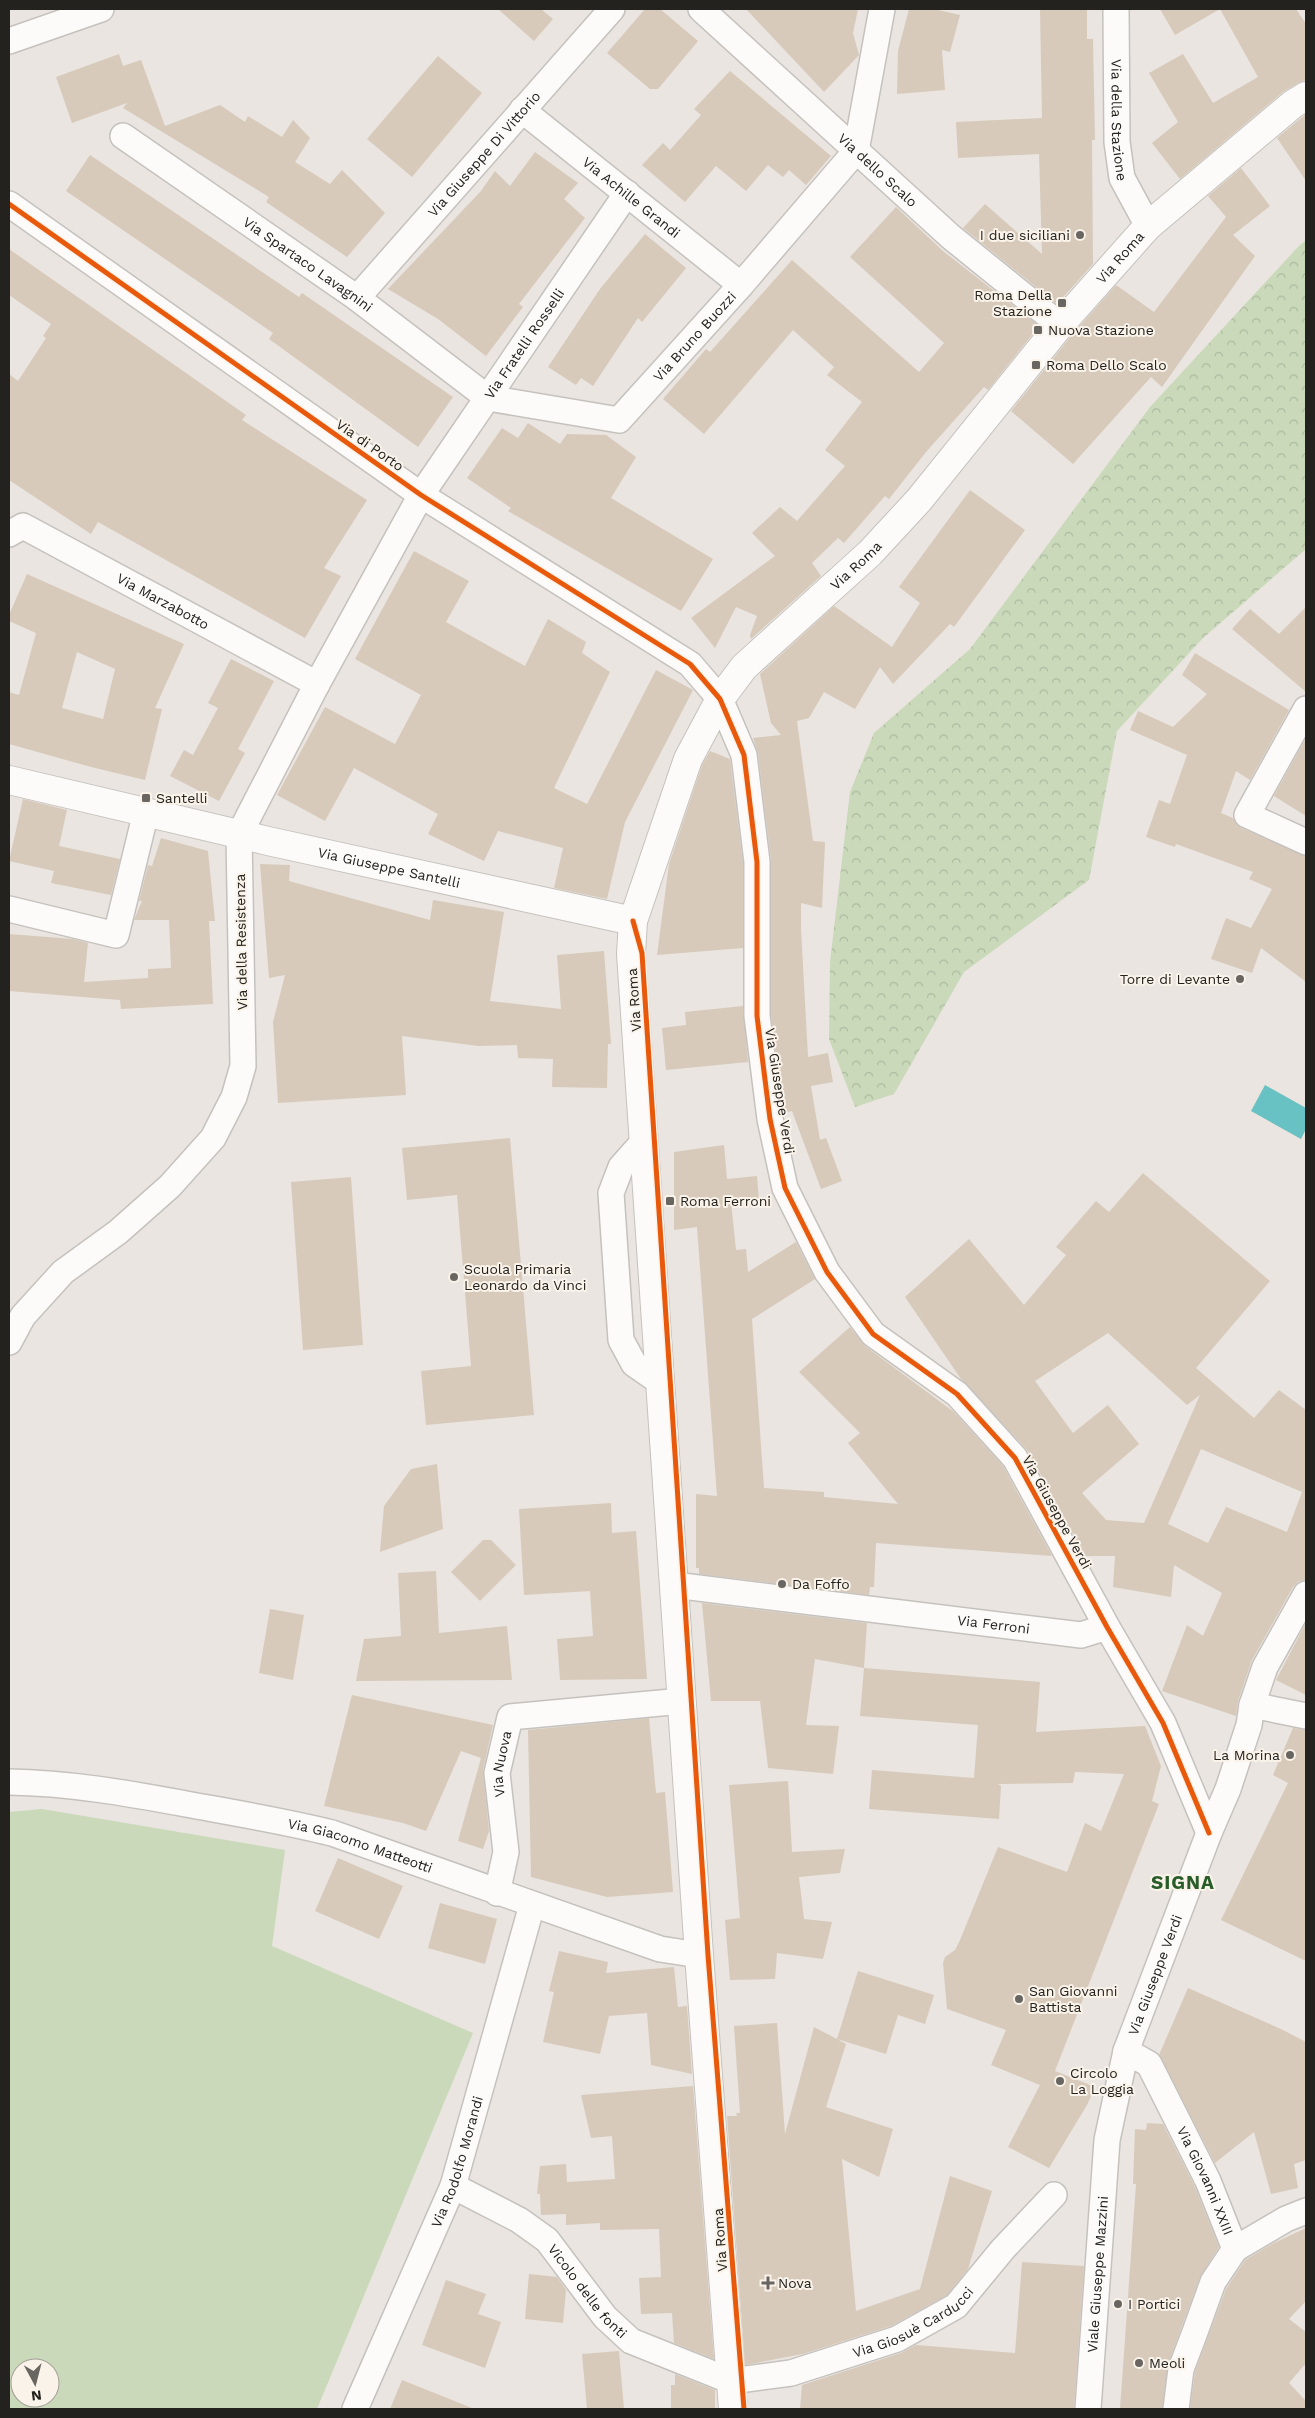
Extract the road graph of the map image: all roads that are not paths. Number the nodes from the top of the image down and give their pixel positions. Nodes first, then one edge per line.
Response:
1 (101, 9) edge
2 (612, 9) edge
3 (701, 9) edge
4 (882, 9) edge
5 (1116, 9) edge
6 (9, 41) edge
7 (1306, 96) edge
8 (522, 110) junction
9 (124, 136) dead end
10 (856, 151) junction
11 (626, 193) junction
12 (9, 204) edge
13 (1148, 226) junction
14 (740, 285) junction
15 (357, 298) junction
16 (1060, 325) junction
17 (488, 398) junction
18 (421, 495) junction
19 (9, 534) edge
20 (317, 684) junction
21 (720, 699) junction
22 (1306, 709) edge
23 (9, 780) edge
24 (146, 812) junction
25 (239, 835) junction
26 (1306, 842) edge
27 (9, 909) edge
28 (633, 921) junction
29 (644, 1141) junction
30 (9, 1342) edge
31 (660, 1382) junction
32 (674, 1585) junction
33 (1306, 1594) edge
34 (1107, 1627) junction
35 (682, 1701) junction
36 (1252, 1705) junction
37 (1306, 1716) edge
38 (9, 1782) edge
39 (1209, 1832) junction
40 (497, 1893) junction
41 (532, 1905) junction
42 (699, 1955) junction
43 (1126, 2050) junction
44 (1107, 2140) joint
45 (453, 2186) junction
46 (1054, 2195) dead end
47 (1306, 2211) edge
48 (1235, 2249) junction
49 (731, 2381) junction
50 (355, 2409) edge
51 (734, 2409) edge
52 (1088, 2409) edge
53 (1176, 2409) edge

1 - 6 street
2 - 8 street, Via Giuseppe Di Vittorio
3 - 10 street, Via dello Scalo
4 - 10 street
5 - 13 street, Via della Stazione
7 - 13 main road, Via Roma
8 - 11 street, Via Achille Grandi
8 - 15 street, Via Giuseppe Di Vittorio
9 - 15 street, Via Spartaco Lavagnini
10 - 14 street, Via Bruno Buozzi
10 - 16 street, Via dello Scalo
11 - 14 street, Via Achille Grandi
11 - 17 street, Via Fratelli Rosselli
12 - 18 street, Via di Porto
13 - 16 main road, Via Roma
14 - 17 street, Via Bruno Buozzi
15 - 17 street, Via Spartaco Lavagnini
16 - 21 main road, Via Roma
17 - 18 street, Via Fratelli Rosselli
18 - 20 street, Via della Resistenza
18 - 21 street, Via di Porto
19 - 20 street, Via Marzabotto
20 - 25 street, Via della Resistenza
21 - 28 main road, Via Roma
21 - 34 street, Via Giuseppe Verdi
22 - 26 street
23 - 24 main road, Via Giuseppe Santelli
24 - 25 main road, Via Giuseppe Santelli
24 - 27 street
25 - 28 main road, Via Giuseppe Santelli
25 - 30 street, Via della Resistenza
28 - 29 main road, Via Roma
29 - 31 main road, Via Roma
29 - 31 street
31 - 32 main road, Via Roma
32 - 34 street, Via Ferroni
32 - 35 main road, Via Roma
33 - 36 street
34 - 39 street, Via Giuseppe Verdi
35 - 40 street, Via Nuova
35 - 42 main road, Via Roma
36 - 37 street
36 - 39 street
38 - 40 street, Via Giacomo Matteotti
39 - 43 street, Via Giuseppe Verdi
40 - 41 street, Via Giacomo Matteotti
41 - 42 street, Via Giacomo Matteotti
41 - 45 street, Via Rodolfo Morandi
42 - 49 main road, Via Roma
43 - 44 street, Via Giuseppe Verdi
43 - 48 street, Via Giovanni XXIII
44 - 52 street, Viale Giuseppe Mazzini
45 - 49 street, Vicolo delle fonti
45 - 50 street, Via Rodolfo Morandi
46 - 49 street, Via Giosuè Carducci
47 - 48 street
48 - 53 street, Via Giovanni XXIII
49 - 51 main road, Via Roma

